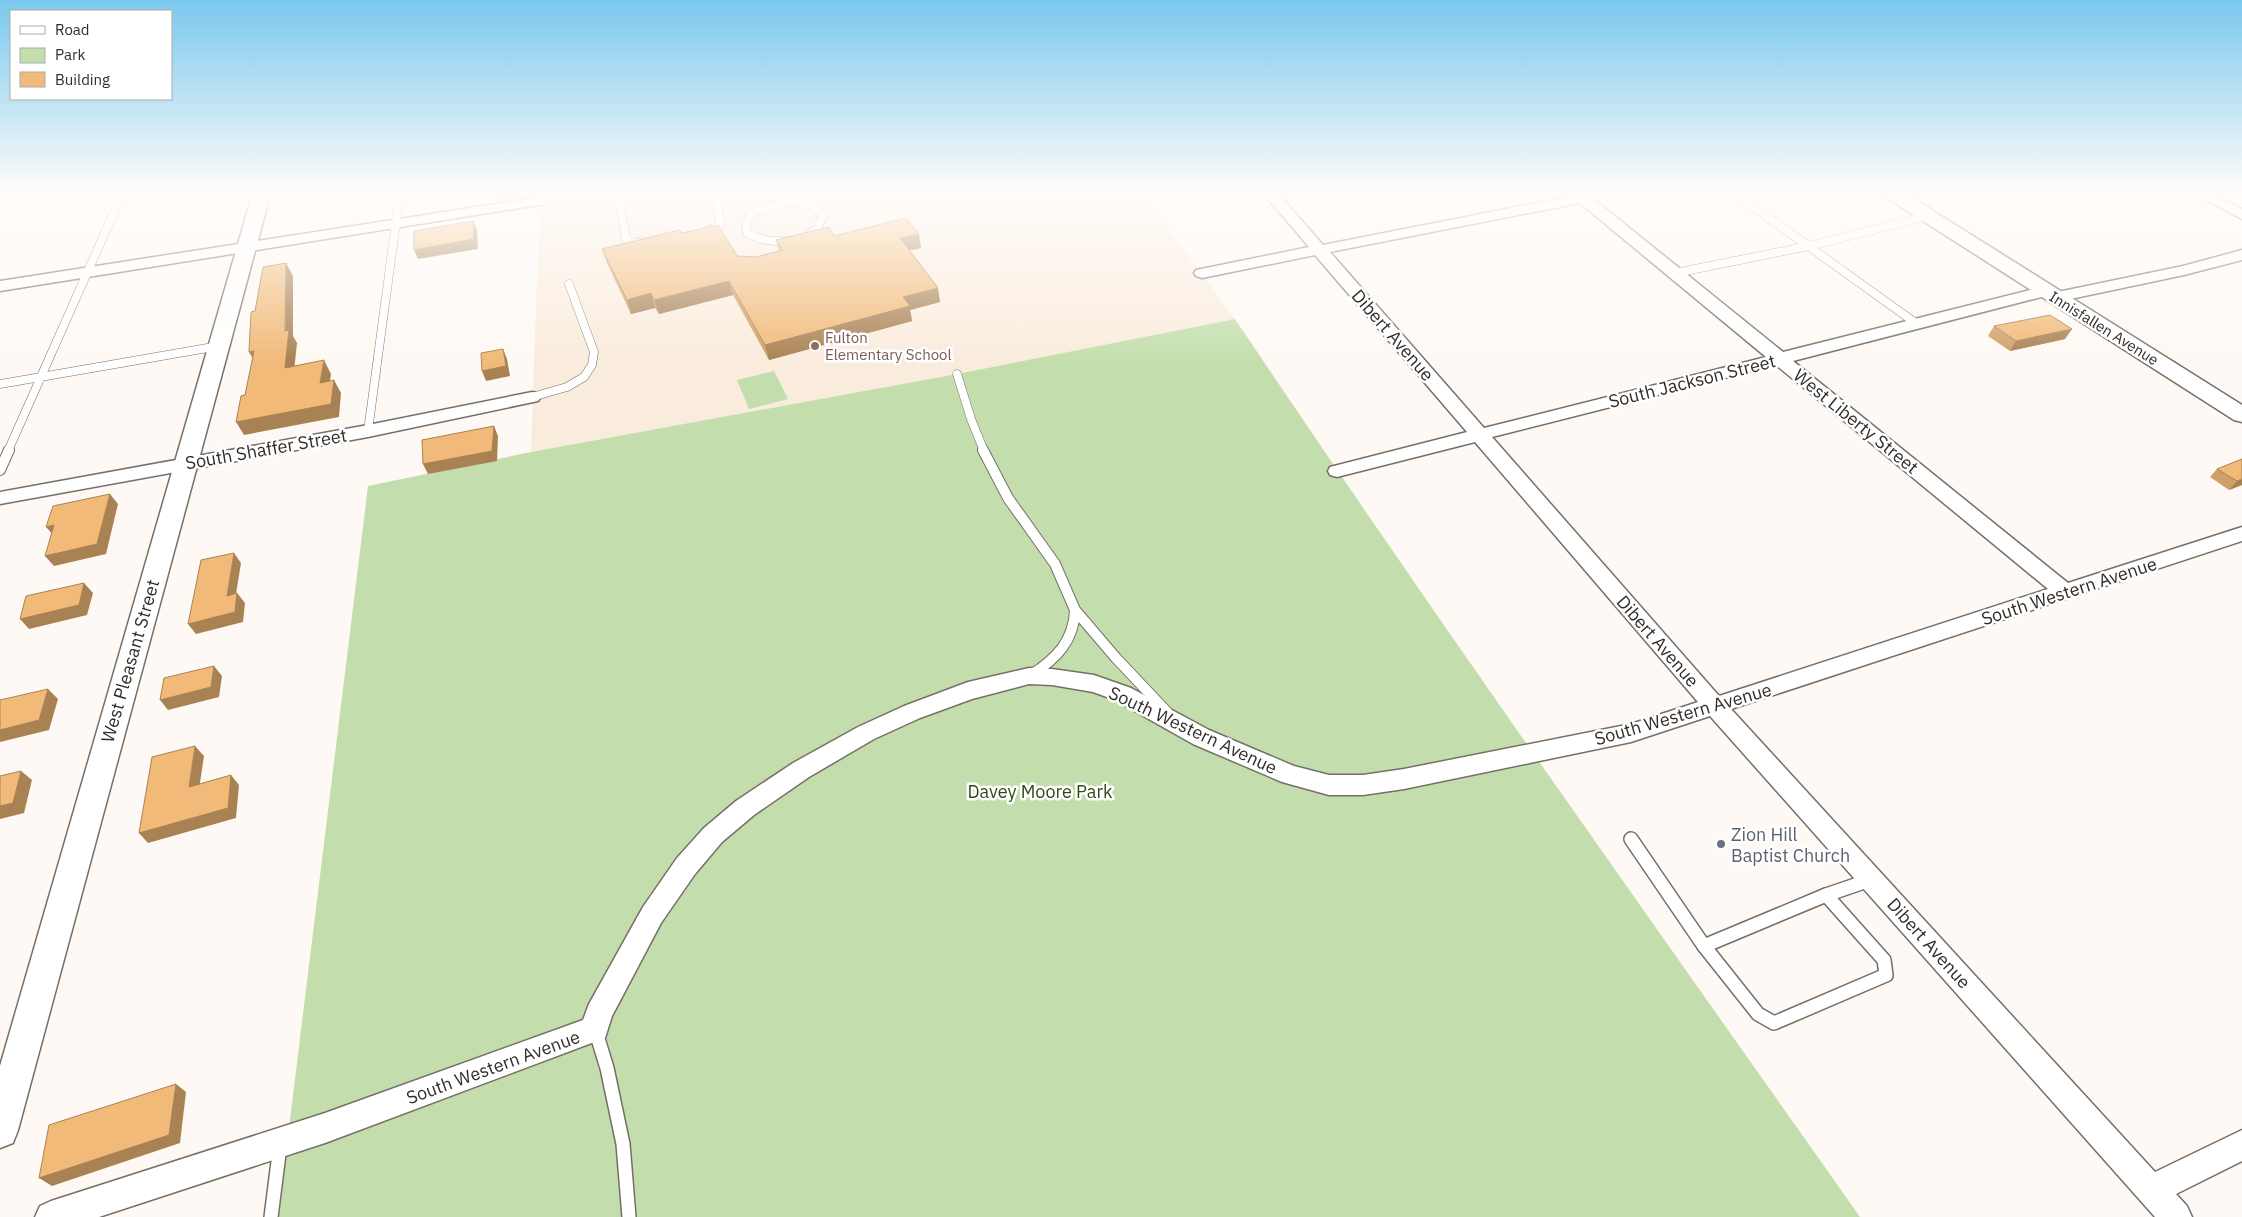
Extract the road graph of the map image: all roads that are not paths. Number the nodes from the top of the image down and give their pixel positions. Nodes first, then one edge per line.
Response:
1 (97, 249) edge
2 (235, 249) edge
3 (246, 249) edge
4 (393, 249) edge
5 (1325, 249) edge
6 (1646, 249) edge
7 (1795, 249) edge
8 (1813, 249) edge
9 (1980, 249) edge
10 (1319, 250) junction
11 (2242, 255) edge
12 (86, 272) junction
13 (1202, 273) dead end
14 (1675, 273) junction
15 (569, 284) dead end
16 (0, 286) edge
17 (2051, 294) junction
18 (1917, 324) junction
19 (219, 346) junction
20 (1780, 359) junction
21 (957, 374) dead end
22 (41, 377) junction
23 (0, 384) edge
24 (532, 397) joint
25 (2242, 415) edge
26 (368, 432) junction
27 (1480, 435) junction
28 (185, 463) junction
29 (0, 470) edge
30 (1337, 471) dead end
31 (0, 498) edge
32 (2242, 534) edge
33 (2066, 592) junction
34 (1075, 610) junction
35 (1030, 676) junction
36 (1716, 707) junction
37 (1178, 724) junction
38 (1632, 839) dead end
39 (1871, 880) junction
40 (1826, 895) junction
41 (1704, 946) junction
42 (595, 1029) junction
43 (0, 1130) edge
44 (281, 1142) junction
45 (2242, 1145) edge
46 (2152, 1190) junction
47 (51, 1217) edge
48 (271, 1217) edge
49 (629, 1217) edge
50 (2176, 1217) edge

1 - 12 lane
2 - 12 street
3 - 19 street, West Pleasant Street
4 - 26 lane
5 - 10 street
6 - 14 street, West Liberty Street
7 - 14 lane
8 - 18 lane
9 - 17 street, Innisfallen Avenue
10 - 13 street
10 - 27 street, Dibert Avenue
11 - 17 street, South Jackson Street
12 - 16 street
12 - 22 lane
14 - 20 street, West Liberty Street
15 - 24 lane
17 - 18 street, South Jackson Street
17 - 25 street, Innisfallen Avenue
18 - 20 street, South Jackson Street
19 - 22 lane
19 - 28 street, West Pleasant Street
20 - 27 street, South Jackson Street
20 - 33 street, West Liberty Street
21 - 34 lane
22 - 23 lane
22 - 29 lane
24 - 26 street, South Shaffer Street
26 - 28 street, South Shaffer Street
27 - 30 street, South Jackson Street
27 - 36 street, Dibert Avenue
28 - 31 street, South Shaffer Street
28 - 43 street, West Pleasant Street
32 - 33 street, South Western Avenue
33 - 36 street, South Western Avenue
34 - 35 lane
34 - 37 lane
35 - 37 street, South Western Avenue
35 - 42 street, South Western Avenue
36 - 37 street, South Western Avenue
36 - 39 street, Dibert Avenue
38 - 41 lane
39 - 40 lane
39 - 46 street, Dibert Avenue
40 - 41 lane
40 - 41 lane
42 - 44 street, South Western Avenue
42 - 49 lane
44 - 47 street, South Western Avenue
44 - 48 lane
45 - 46 street
46 - 50 street, Dibert Avenue

